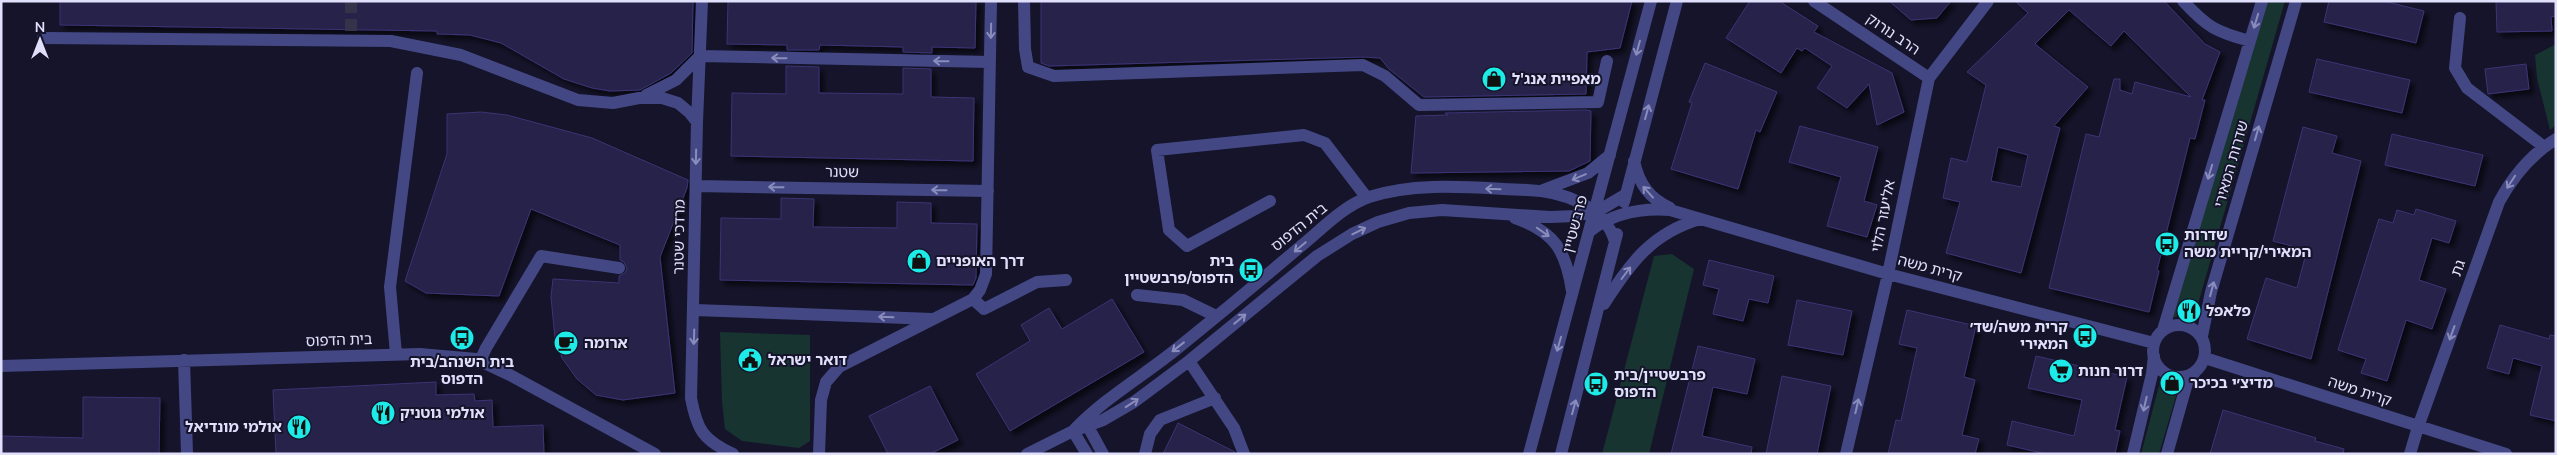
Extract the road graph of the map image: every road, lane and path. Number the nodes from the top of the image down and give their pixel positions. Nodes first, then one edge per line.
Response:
1 (702, 1) edge
2 (991, 1) edge
3 (1024, 1) edge
4 (1651, 1) edge
5 (1677, 1) edge
6 (1814, 1) edge
7 (1988, 1) edge
8 (2183, 1) edge
9 (2262, 1) edge
10 (2296, 1) edge
11 (2460, 18) dead end
12 (43, 38) dead end
13 (2250, 41) junction
14 (700, 56) junction
15 (1607, 61) dead end
16 (990, 62) junction
17 (417, 73) dead end
18 (1929, 78) junction
19 (639, 98) junction
20 (697, 122) junction
21 (2556, 139) edge
22 (2543, 146) junction
23 (1610, 155) junction
24 (1634, 159) junction
25 (696, 186) junction
26 (988, 191) junction
27 (1542, 191) junction
28 (1625, 195) junction
29 (1367, 198) junction
30 (1270, 201) dead end
31 (1594, 211) junction
32 (1499, 212) junction
33 (1679, 212) junction
34 (1621, 214) junction
35 (1700, 219) junction
36 (1606, 221) junction
37 (1590, 231) junction
38 (1615, 242) junction
39 (619, 268) dead end
40 (1888, 274) junction
41 (1066, 280) dead end
42 (1137, 295) dead end
43 (1572, 297) junction
44 (973, 299) junction
45 (695, 310) junction
46 (1599, 313) junction
47 (1216, 316) junction
48 (934, 319) junction
49 (2163, 330) junction
50 (2202, 336) junction
51 (2154, 343) junction
52 (396, 354) junction
53 (2154, 356) junction
54 (2205, 358) junction
55 (184, 360) junction
56 (1189, 361) junction
57 (480, 362) junction
58 (1, 366) edge
59 (2197, 370) junction
60 (1215, 398) junction
61 (1087, 423) junction
62 (2418, 427) junction
63 (1074, 431) junction
64 (187, 454) edge
65 (655, 454) edge
66 (733, 454) edge
67 (819, 454) edge
68 (1027, 454) edge
69 (1087, 454) edge
70 (1102, 454) edge
71 (1145, 454) edge
72 (1244, 454) edge
73 (1528, 454) edge
74 (1561, 454) edge
75 (1846, 454) edge
76 (2133, 454) edge
77 (2167, 454) edge
78 (2410, 454) edge
79 (2506, 454) edge

1 - 14 street, מרדכי שטנר
2 -> 16 street
3 - 15 street
4 -> 23 street, פרבשטיין
24 -> 5 street
6 - 18 street, הרב נורוק
7 - 18 street, אליעזר הלוי
8 - 13 street
9 -> 13 street, שדרות המאירי
50 -> 10 street, שדרות המאירי
11 - 22 street
12 - 19 street
13 -> 49 street, שדרות המאירי
16 -> 14 street
14 - 19 street
14 - 20 street, מרדכי שטנר
16 - 26 street
17 - 52 street
18 - 40 street, אליעזר הלוי
19 - 20 street
20 -> 25 street, מרדכי שטנר
21 - 22 street, גת
22 -> 62 street, גת
23 -> 27 street
23 - 31 street, פרבשטיין
24 - 28 street
33 -> 24 street
26 -> 25 street, שטנר
25 - 45 street, מרדכי שטנר
26 - 44 street
27 -> 29 street, בית הדפוס
27 - 31 street, בית הדפוס
28 - 31 street, בית הדפוס
28 - 34 street
29 - 30 street
29 -> 47 street, בית הדפוס
31 - 32 street, בית הדפוס
31 - 36 street, בית הדפוס
31 - 37 street, פרבשטיין
32 -> 43 street
56 -> 32 street, בית הדפוס
33 - 34 street, קרית משה
33 - 35 street, קרית משה
34 - 36 street, קרית משה
34 - 38 street
35 - 40 street, קרית משה
46 -> 35 street
36 - 37 street, קרית משה
36 - 38 street, בית הדפוס
37 - 43 street, פרבשטיין
38 - 46 street
39 - 57 street
40 - 51 street, קרית משה
75 -> 40 street, אליעזר הלוי
41 - 44 street
42 - 47 street
43 -> 73 street, פרבשטיין
44 - 48 street
48 -> 45 street
45 -> 66 street, מרדכי שטנר
74 -> 46 street
47 -> 61 street, בית הדפוס
48 - 67 street
49 - 50 street
49 - 51 street
50 - 54 street
51 - 53 street
52 - 55 street, בית הדפוס
52 - 57 street, בית הדפוס
53 - 59 street
53 -> 76 street
54 - 59 street
54 - 62 street, קרית משה
55 - 58 street, בית הדפוס
55 - 64 street
56 - 60 street
61 -> 56 street, בית הדפוס
57 - 65 street, בית הדפוס
59 - 77 street
60 - 71 street
60 - 72 street
61 - 63 street, בית הדפוס
61 - 70 street
62 - 78 street, גת
62 - 79 street, קרית משה
63 - 68 street, בית הדפוס
63 - 69 street

